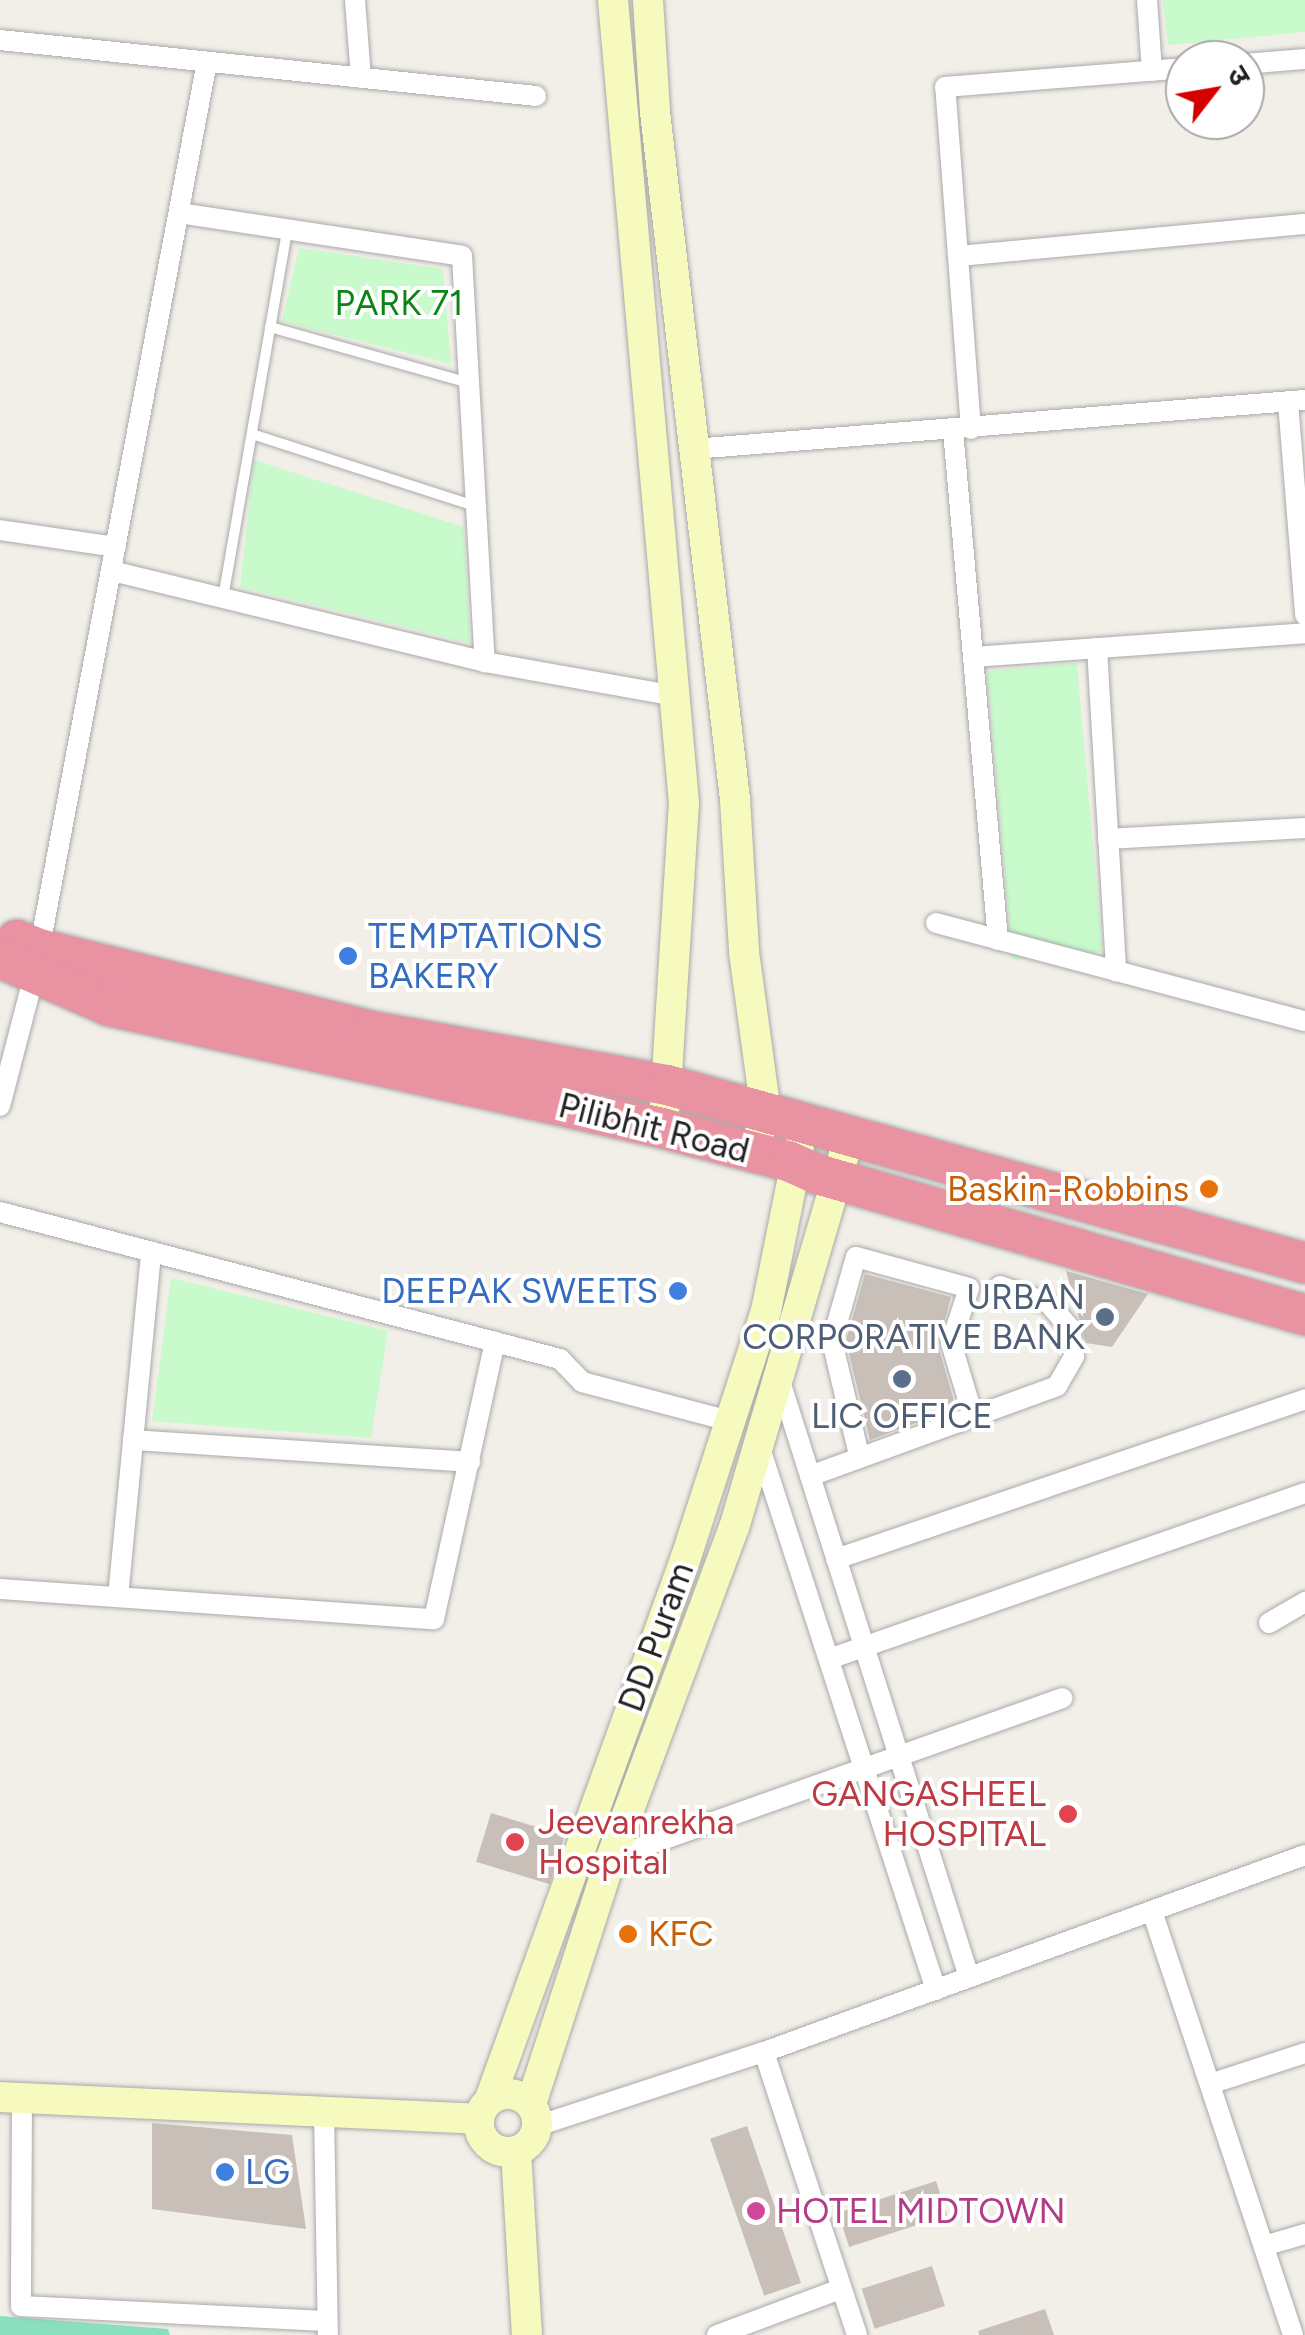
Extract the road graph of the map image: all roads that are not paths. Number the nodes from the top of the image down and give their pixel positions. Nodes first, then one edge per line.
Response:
1 (355, 0) edge
2 (613, 0) edge
3 (648, 0) edge
4 (1147, 0) edge
5 (0, 40) edge
6 (1305, 59) edge
7 (207, 62) junction
8 (1265, 62) edge
9 (1165, 70) edge
10 (1152, 71) junction
11 (361, 78) junction
12 (536, 96) dead end
13 (179, 213) junction
14 (1305, 224) edge
15 (287, 230) junction
16 (958, 256) junction
17 (270, 327) junction
18 (470, 383) junction
19 (1296, 401) edge
20 (962, 430) junction
21 (252, 434) junction
22 (693, 449) junction
23 (476, 507) junction
24 (0, 530) edge
25 (116, 547) junction
26 (112, 571) junction
27 (223, 598) junction
28 (1305, 614) edge
29 (1305, 633) edge
30 (1097, 648) junction
31 (973, 658) junction
32 (486, 662) junction
33 (675, 696) junction
34 (1305, 828) edge
35 (1108, 839) junction
36 (936, 923) dead end
37 (0, 932) edge
38 (998, 940) junction
39 (24, 960) edge
40 (1116, 971) junction
41 (1305, 1020) edge
42 (667, 1085) junction
43 (0, 1106) edge
44 (766, 1113) junction
45 (804, 1124) junction
46 (662, 1128) junction
47 (849, 1137) junction
48 (754, 1152) junction
49 (795, 1166) junction
50 (836, 1180) junction
51 (0, 1212) edge
52 (152, 1252) junction
53 (1305, 1263) edge
54 (1000, 1286) dead end
55 (1305, 1315) edge
56 (494, 1342) junction
57 (780, 1378) junction
58 (1305, 1398) edge
59 (972, 1416) junction
60 (730, 1421) junction
61 (133, 1440) junction
62 (759, 1444) junction
63 (859, 1455) junction
64 (470, 1462) junction
65 (810, 1476) junction
66 (1305, 1493) edge
67 (836, 1559) junction
68 (0, 1589) edge
69 (118, 1597) junction
70 (1305, 1602) edge
71 (1269, 1623) dead end
72 (864, 1647) junction
73 (829, 1659) junction
74 (1062, 1698) dead end
75 (898, 1753) junction
76 (865, 1766) junction
77 (1305, 1854) edge
78 (611, 1858) junction
79 (1152, 1910) junction
80 (969, 1977) junction
81 (936, 1990) junction
82 (764, 2052) junction
83 (1305, 2053) edge
84 (1210, 2084) junction
85 (11, 2097) edge
86 (484, 2109) junction
87 (324, 2112) junction
88 (534, 2115) junction
89 (516, 2151) junction
90 (1305, 2234) edge
91 (1264, 2246) junction
92 (842, 2289) junction
93 (249, 2326) edge
94 (327, 2328) edge
95 (527, 2335) edge
96 (717, 2335) edge
97 (856, 2335) edge
98 (1293, 2335) edge

1 - 11 street
2 - 33 street
3 - 22 street
4 - 10 street
5 - 7 street
6 - 8 street
7 - 11 street
7 - 13 street
9 - 10 street
10 - 16 street
11 - 12 street
13 - 15 street
13 - 25 street
14 - 16 street
15 - 17 lane
15 - 18 street
16 - 20 street
17 - 18 lane
17 - 21 lane
18 - 23 street
19 - 20 street
19 - 28 street
20 - 22 street
20 - 31 street
21 - 23 lane
21 - 27 lane
22 - 44 street
23 - 32 street
24 - 25 street
25 - 26 street
26 - 27 street
26 - 39 street
27 - 32 street
29 - 30 street
30 - 31 street
30 - 35 street
31 - 38 street
32 - 33 street
33 - 42 street
34 - 35 street
35 - 40 street
36 - 38 street
37 - 39 highway
38 - 40 street
39 - 42 highway
39 - 43 street
39 - 46 highway, Pilibhit Road
40 - 41 street
42 - 44 highway
42 - 46 street
44 - 45 highway
44 - 48 street
45 - 47 highway
45 - 49 street, DD Puram
46 - 48 highway, Pilibhit Road
47 - 50 street, DD Puram
47 - 53 highway
48 - 49 highway, Pilibhit Road
49 - 50 highway, Pilibhit Road
49 - 60 street, DD Puram
50 - 55 highway, Pilibhit Road
50 - 57 street, DD Puram
51 - 52 street
52 - 56 street
52 - 61 street
54 - 59 street
56 - 60 street
56 - 64 street
57 - 62 street, DD Puram
57 - 65 street
58 - 67 street
59 - 63 street
59 - 63 street
60 - 86 street, DD Puram
61 - 64 street
61 - 69 street
62 - 73 street
62 - 78 street, DD Puram
63 - 65 street
64 - 69 street
65 - 67 street
66 - 72 street
67 - 72 street
68 - 69 street
70 - 71 street
72 - 73 street
72 - 75 street
73 - 76 street
74 - 75 street
75 - 76 street
75 - 80 street
76 - 78 street
76 - 81 street
77 - 79 street
78 - 88 street, DD Puram
79 - 80 street
79 - 84 street
80 - 81 street
81 - 82 street
82 - 88 street
82 - 92 street
83 - 84 street
84 - 91 street
85 - 87 street
85 - 93 street
86 - 87 street
86 - 88 street
86 - 89 street
87 - 94 street
88 - 89 street
89 - 95 street
90 - 91 street
91 - 98 street
92 - 96 street
92 - 97 street
93 - 94 street

